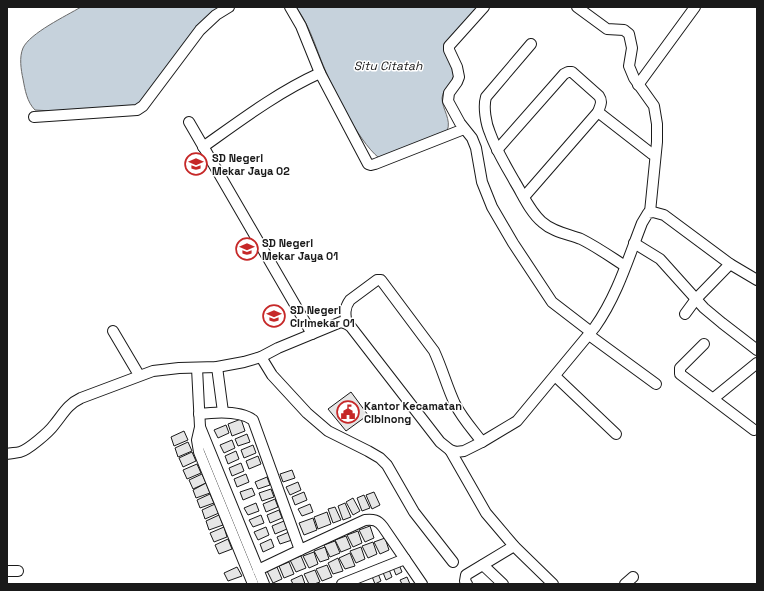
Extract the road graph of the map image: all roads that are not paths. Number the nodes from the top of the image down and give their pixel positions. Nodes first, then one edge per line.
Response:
1 (229, 7) edge
2 (290, 7) edge
3 (484, 7) edge
4 (577, 7) edge
5 (695, 7) edge
6 (531, 44) dead end
7 (320, 73) junction
8 (638, 85) junction
9 (598, 112) junction
10 (34, 117) dead end
11 (189, 122) dead end
12 (464, 129) junction
13 (203, 147) junction
14 (497, 150) junction
15 (652, 154) dead end
16 (524, 197) junction
17 (650, 212) junction
18 (634, 243) junction
19 (730, 264) junction
20 (625, 266) junction
21 (757, 280) edge
22 (696, 299) junction
23 (685, 314) dead end
24 (347, 324) junction
25 (112, 331) dead end
26 (312, 334) junction
27 (590, 334) junction
28 (704, 344) dead end
29 (757, 350) edge
30 (261, 357) junction
31 (757, 362) edge
32 (222, 366) junction
33 (197, 368) junction
34 (140, 375) junction
35 (556, 376) junction
36 (656, 384) dead end
37 (714, 398) junction
38 (223, 412) junction
39 (200, 414) junction
40 (200, 427) junction
41 (754, 430) dead end
42 (616, 434) dead end
43 (482, 442) junction
44 (450, 450) junction
45 (7, 454) edge
46 (514, 546) junction
47 (300, 550) junction
48 (405, 558) junction
49 (453, 562) dead end
50 (483, 565) junction
51 (18, 570) dead end
52 (258, 570) junction
53 (7, 571) edge
54 (633, 577) dead end
55 (253, 584) edge
56 (264, 584) edge
57 (342, 584) edge
58 (422, 584) edge
59 (467, 584) edge
60 (503, 584) edge
61 (553, 584) edge
62 (625, 584) edge

1 - 10 street
2 - 7 street
3 - 12 street
4 - 8 street
5 - 8 street
6 - 14 street
7 - 12 street
7 - 13 street
8 - 17 street
9 - 14 street
9 - 15 street
9 - 16 street
11 - 13 street
12 - 27 street
13 - 26 street
14 - 16 street
16 - 20 street
17 - 18 street
17 - 19 street
18 - 20 street
18 - 22 street
19 - 21 street
19 - 22 street
20 - 27 street
22 - 23 street
22 - 29 street
24 - 26 street
24 - 43 street
24 - 44 street
25 - 34 street
26 - 30 street
27 - 35 street
27 - 36 street
28 - 37 street
30 - 32 street
30 - 49 street
31 - 37 street
32 - 33 street
32 - 38 street
33 - 34 street
33 - 39 street
34 - 45 street
35 - 42 street
35 - 43 street
37 - 41 street
38 - 39 street
38 - 47 street
39 - 40 street
40 - 52 street
40 - 55 street
43 - 44 street
44 - 46 street
46 - 50 street
46 - 61 street
47 - 48 street
47 - 52 street
48 - 57 street
48 - 58 street
50 - 59 street
50 - 60 street
51 - 53 street
52 - 56 street
54 - 62 street

